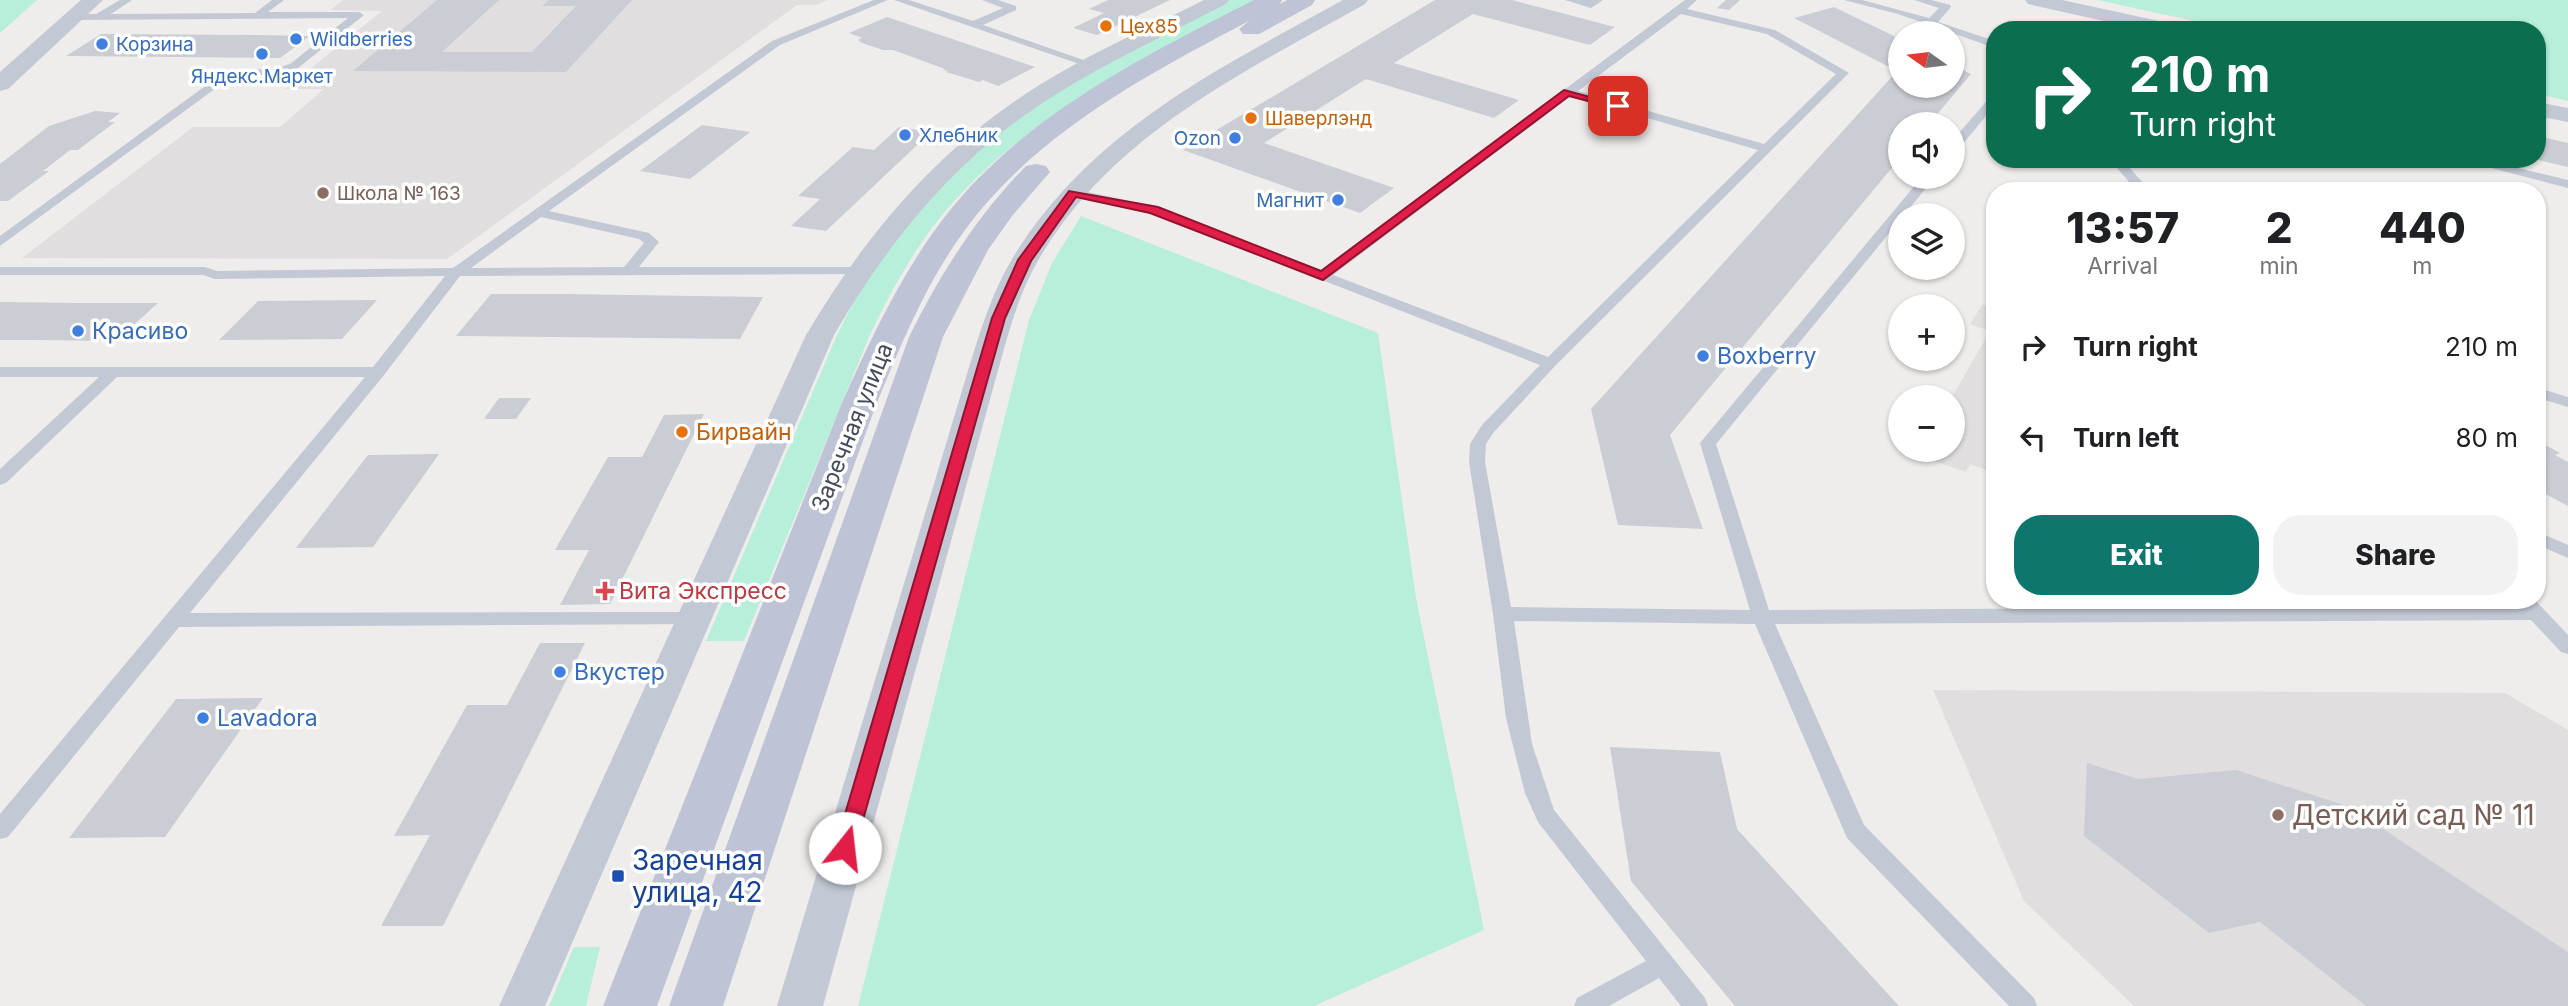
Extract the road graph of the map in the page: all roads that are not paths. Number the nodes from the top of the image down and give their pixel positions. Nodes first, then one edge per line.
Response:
1 (127, 0) edge
2 (279, 0) edge
3 (883, 0) edge
4 (899, 0) edge
5 (987, 0) edge
6 (1219, 0) edge
7 (1271, 0) edge
8 (1304, 0) edge
9 (1358, 0) edge
10 (1570, 0) edge
11 (1598, 0) edge
12 (1692, 0) edge
13 (1849, 0) edge
14 (1917, 0) edge
15 (2035, 0) edge
16 (95, 9) edge
17 (1679, 10) junction
18 (1901, 12) junction
19 (259, 14) junction
20 (1929, 21) edge
21 (1933, 21) edge
22 (2132, 21) edge
23 (974, 25) junction
24 (1965, 34) edge
25 (1986, 42) edge
26 (1092, 65) junction
27 (0, 84) edge
28 (1567, 92) junction
29 (1986, 109) edge
30 (2546, 111) edge
31 (2568, 115) edge
32 (1965, 134) edge
33 (1768, 149) junction
34 (2123, 168) edge
35 (2501, 168) edge
36 (2136, 182) edge
37 (2568, 184) edge
38 (1919, 189) edge
39 (1073, 193) junction
40 (539, 213) junction
41 (0, 242) edge
42 (0, 271) edge
43 (858, 271) junction
44 (456, 272) junction
45 (628, 272) junction
46 (1323, 276) junction
47 (1550, 363) junction
48 (0, 372) edge
49 (378, 372) junction
50 (113, 373) junction
51 (2546, 395) edge
52 (2568, 402) edge
53 (0, 479) edge
54 (2546, 541) edge
55 (2568, 552) edge
56 (2321, 609) edge
57 (2533, 609) edge
58 (1503, 614) junction
59 (1762, 617) junction
60 (695, 619) junction
61 (173, 620) junction
62 (2568, 647) edge
63 (0, 830) edge
64 (1663, 964) junction
65 (522, 1006) edge
66 (630, 1006) edge
67 (696, 1006) edge
68 (800, 1006) edge
69 (1586, 1006) edge
70 (1696, 1006) edge
71 (2025, 1006) edge

1 - 16 lane
2 - 19 lane
3 - 40 lane
4 - 23 lane
5 - 23 lane
6 - 26 street
7 - 66 street, Заречная улица
8 - 67 street, Заречная улица
9 - 39 street
10 - 11 lane
12 - 17 lane
13 - 18 lane
14 - 18 lane
14 - 21 lane
15 - 22 street
16 - 19 lane
16 - 27 street
17 - 28 lane
17 - 33 lane
18 - 20 lane
19 - 41 lane
23 - 26 lane
24 - 25 lane
26 - 43 street
28 - 33 lane
28 - 46 lane
29 - 32 lane
30 - 31 street
33 - 47 lane
34 - 36 lane
35 - 37 lane
38 - 59 lane
39 - 46 lane
39 - 68 street
40 - 44 lane
40 - 45 lane
42 - 44 lane
43 - 45 lane
43 - 60 street
44 - 45 lane
44 - 49 lane
46 - 47 lane
47 - 58 lane
48 - 50 lane
49 - 50 lane
49 - 61 lane
50 - 53 lane
51 - 52 lane
54 - 55 lane
56 - 59 lane
57 - 62 lane
58 - 59 lane
58 - 64 lane
59 - 71 lane
60 - 61 lane
60 - 65 street
61 - 63 lane
64 - 69 lane
64 - 70 lane

